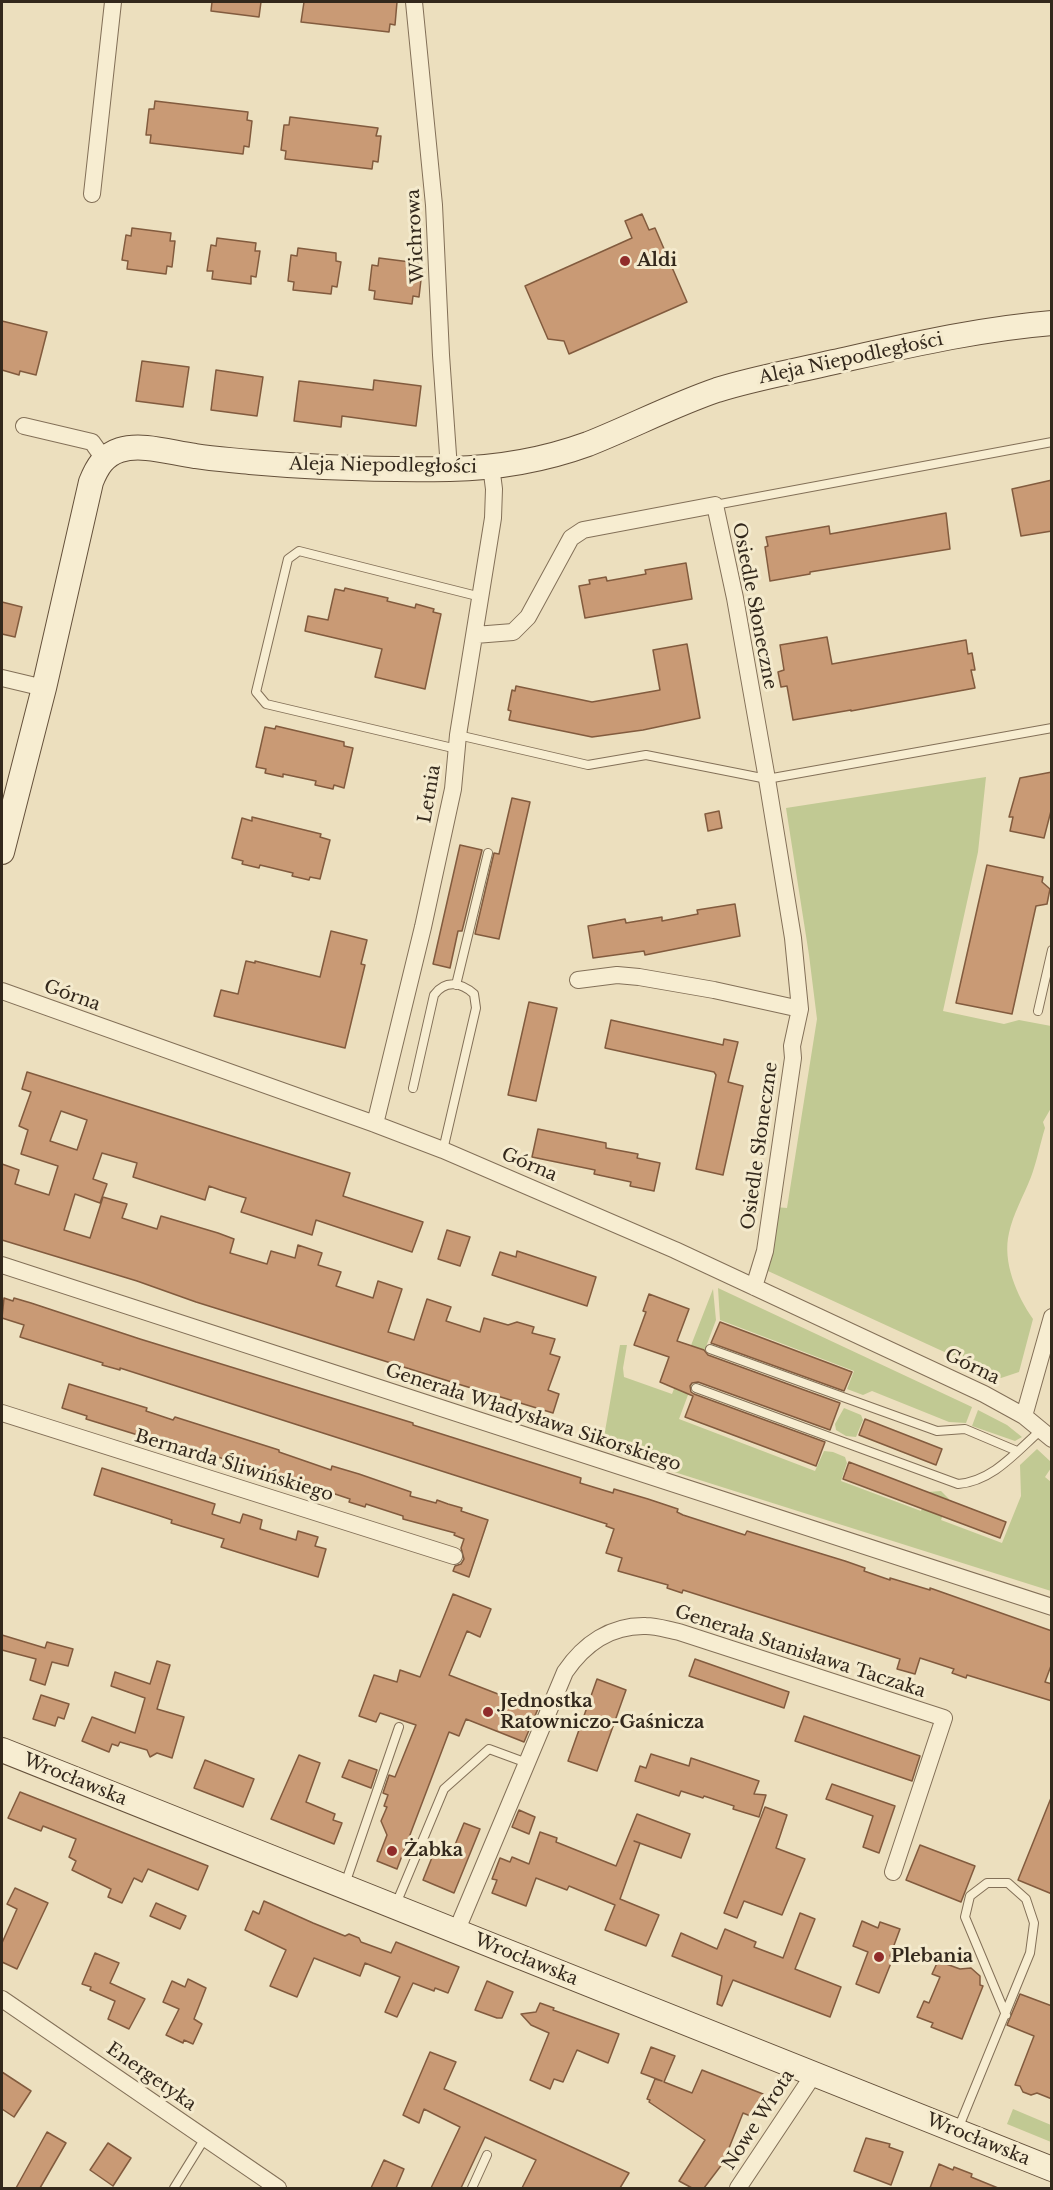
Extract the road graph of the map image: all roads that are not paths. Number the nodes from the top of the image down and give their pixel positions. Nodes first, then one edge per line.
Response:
1 (113, 2) edge
2 (414, 2) edge
3 (92, 194) dead end
4 (1052, 323) edge
5 (24, 426) dead end
6 (1052, 442) edge
7 (104, 459) junction
8 (491, 466) junction
9 (449, 469) junction
10 (715, 505) junction
11 (480, 597) junction
12 (474, 635) junction
13 (2, 678) edge
14 (45, 688) junction
15 (1052, 728) edge
16 (458, 742) junction
17 (767, 779) junction
18 (2, 852) edge
19 (488, 853) dead end
20 (1052, 950) edge
21 (578, 980) dead end
22 (456, 985) junction
23 (2, 991) edge
24 (800, 1009) junction
25 (1038, 1011) dead end
26 (413, 1088) dead end
27 (375, 1124) junction
28 (443, 1150) junction
29 (2, 1265) edge
30 (754, 1287) junction
31 (1052, 1317) edge
32 (711, 1349) dead end
33 (696, 1388) dead end
34 (2, 1413) edge
35 (1024, 1416) junction
36 (1046, 1434) edge
37 (1017, 1451) junction
38 (454, 1556) dead end
39 (1052, 1607) edge
40 (399, 1727) dead end
41 (2, 1750) edge
42 (527, 1763) junction
43 (893, 1872) dead end
44 (344, 1887) junction
45 (395, 1907) junction
46 (456, 1932) junction
47 (2, 1999) edge
48 (1006, 2015) junction
49 (814, 2074) junction
50 (957, 2132) junction
51 (205, 2138) junction
52 (487, 2156) dead end
53 (1052, 2169) edge
54 (174, 2188) edge
55 (278, 2188) edge
56 (472, 2188) edge
57 (738, 2188) edge

1 - 3 street
2 - 9 street, Wichrowa
4 - 8 street, Aleja Niepodległości
5 - 7 street
6 - 10 lane
7 - 9 street, Aleja Niepodległości
7 - 14 street
8 - 9 street, Aleja Niepodległości
8 - 11 street, Letnia
10 - 12 street, Osiedle Słoneczne
10 - 17 street, Osiedle Słoneczne
11 - 12 street, Letnia
11 - 16 lane
12 - 16 street, Letnia
13 - 14 street
14 - 18 street
15 - 17 lane
16 - 17 lane
16 - 27 street, Letnia
17 - 24 street, Osiedle Słoneczne
19 - 22 lane
20 - 25 lane
21 - 24 street
22 - 26 lane
22 - 28 lane
23 - 27 street, Górna
24 - 30 street, Osiedle Słoneczne
27 - 28 street, Górna
28 - 30 street, Górna
29 - 39 street, Generała Władysława Sikorskiego
30 - 35 street, Górna
31 - 35 street
32 - 37 lane
33 - 37 lane
34 - 38 street, Bernarda Śliwińskiego
35 - 36 street
36 - 37 lane
40 - 44 lane
41 - 44 street, Wrocławska
42 - 43 street, Generała Stanisława Taczaka
42 - 45 lane
42 - 46 street, Generała Stanisława Taczaka
44 - 45 street, Wrocławska
45 - 46 street, Wrocławska
46 - 49 street, Wrocławska
47 - 51 street, Energetyka
48 - 48 lane
48 - 50 lane
49 - 50 street, Wrocławska
49 - 57 street, Nowe Wrota
50 - 53 street, Wrocławska
51 - 54 lane
51 - 55 street, Energetyka
52 - 56 lane

